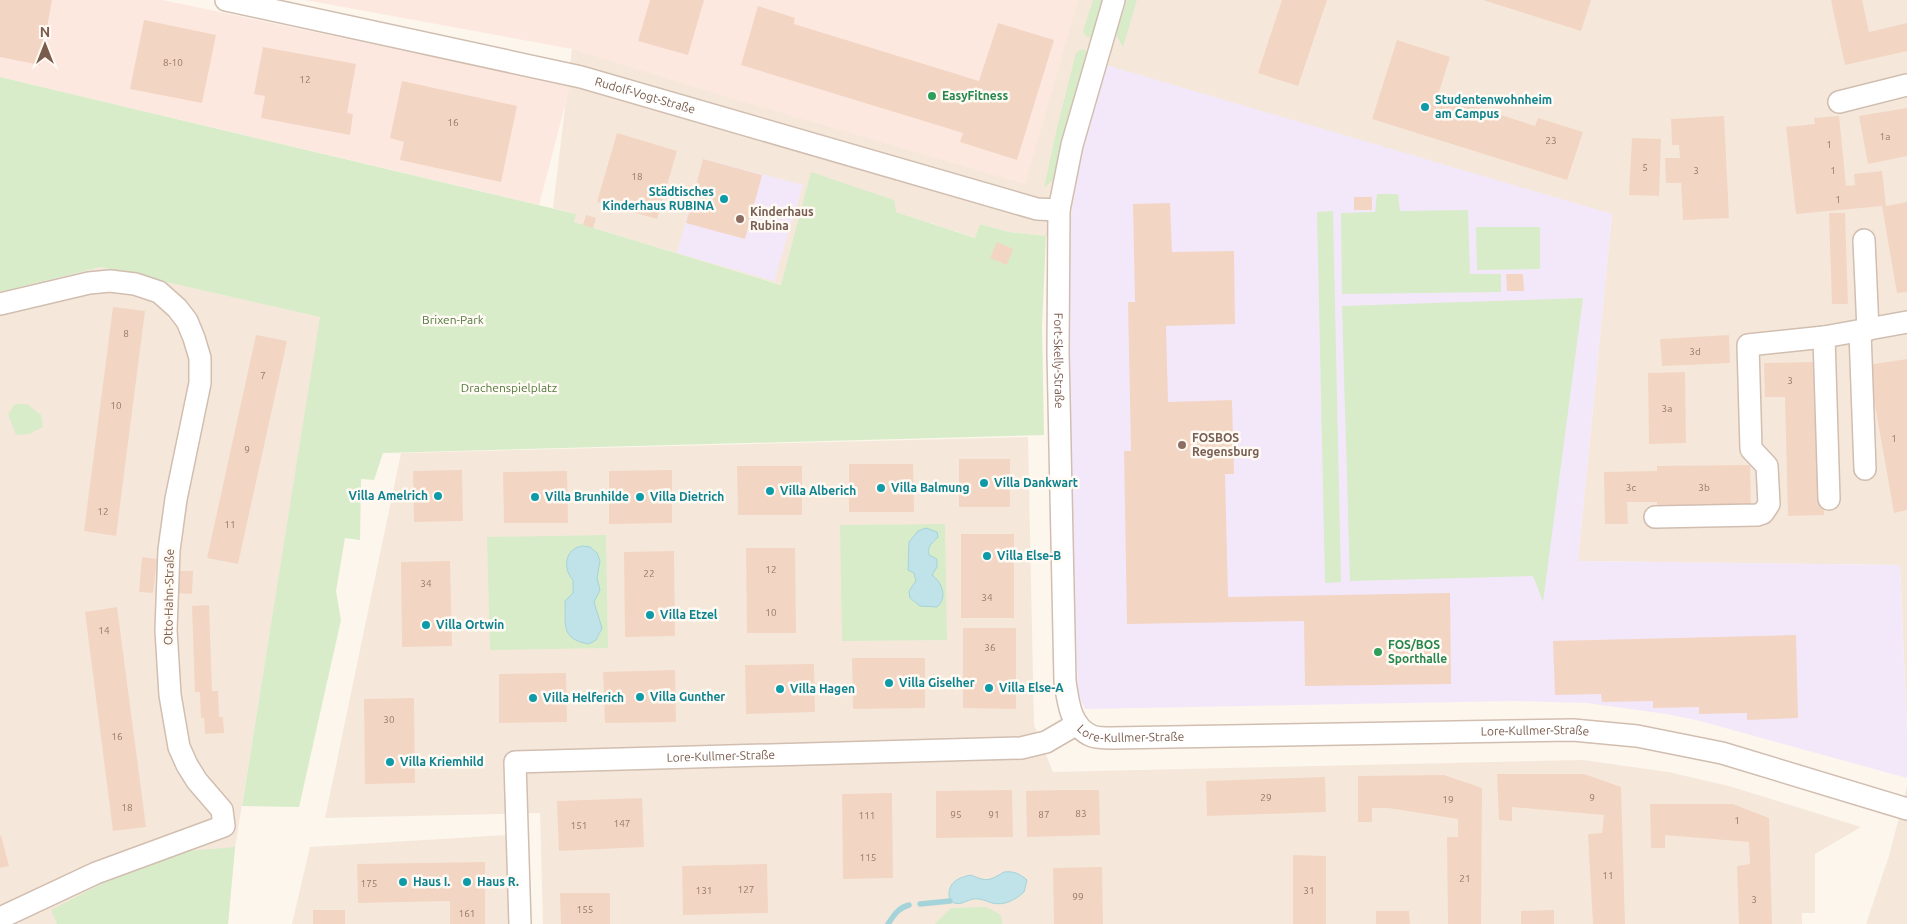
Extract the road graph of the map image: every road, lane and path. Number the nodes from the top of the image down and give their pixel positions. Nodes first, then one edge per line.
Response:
1 (226, 0) edge
2 (1114, 0) edge
3 (1907, 85) edge
4 (1838, 102) dead end
5 (1059, 210) junction
6 (1864, 240) dead end
7 (0, 304) edge
8 (1907, 322) edge
9 (1864, 331) junction
10 (1824, 338) junction
11 (1865, 469) dead end
12 (1829, 499) dead end
13 (1655, 517) dead end
14 (1077, 724) junction
15 (1907, 809) edge
16 (0, 918) edge
17 (520, 924) edge

1 - 5 street, Rudolf-Vogt-Straße
2 - 5 street, Fort-Skelly-Straße
3 - 4 street
5 - 14 street, Fort-Skelly-Straße
6 - 9 street
7 - 16 street, Otto-Hahn-Straße
8 - 9 street
9 - 10 street
9 - 11 street
10 - 12 street
10 - 13 street
14 - 15 street, Lore-Kullmer-Straße
14 - 17 street, Lore-Kullmer-Straße

